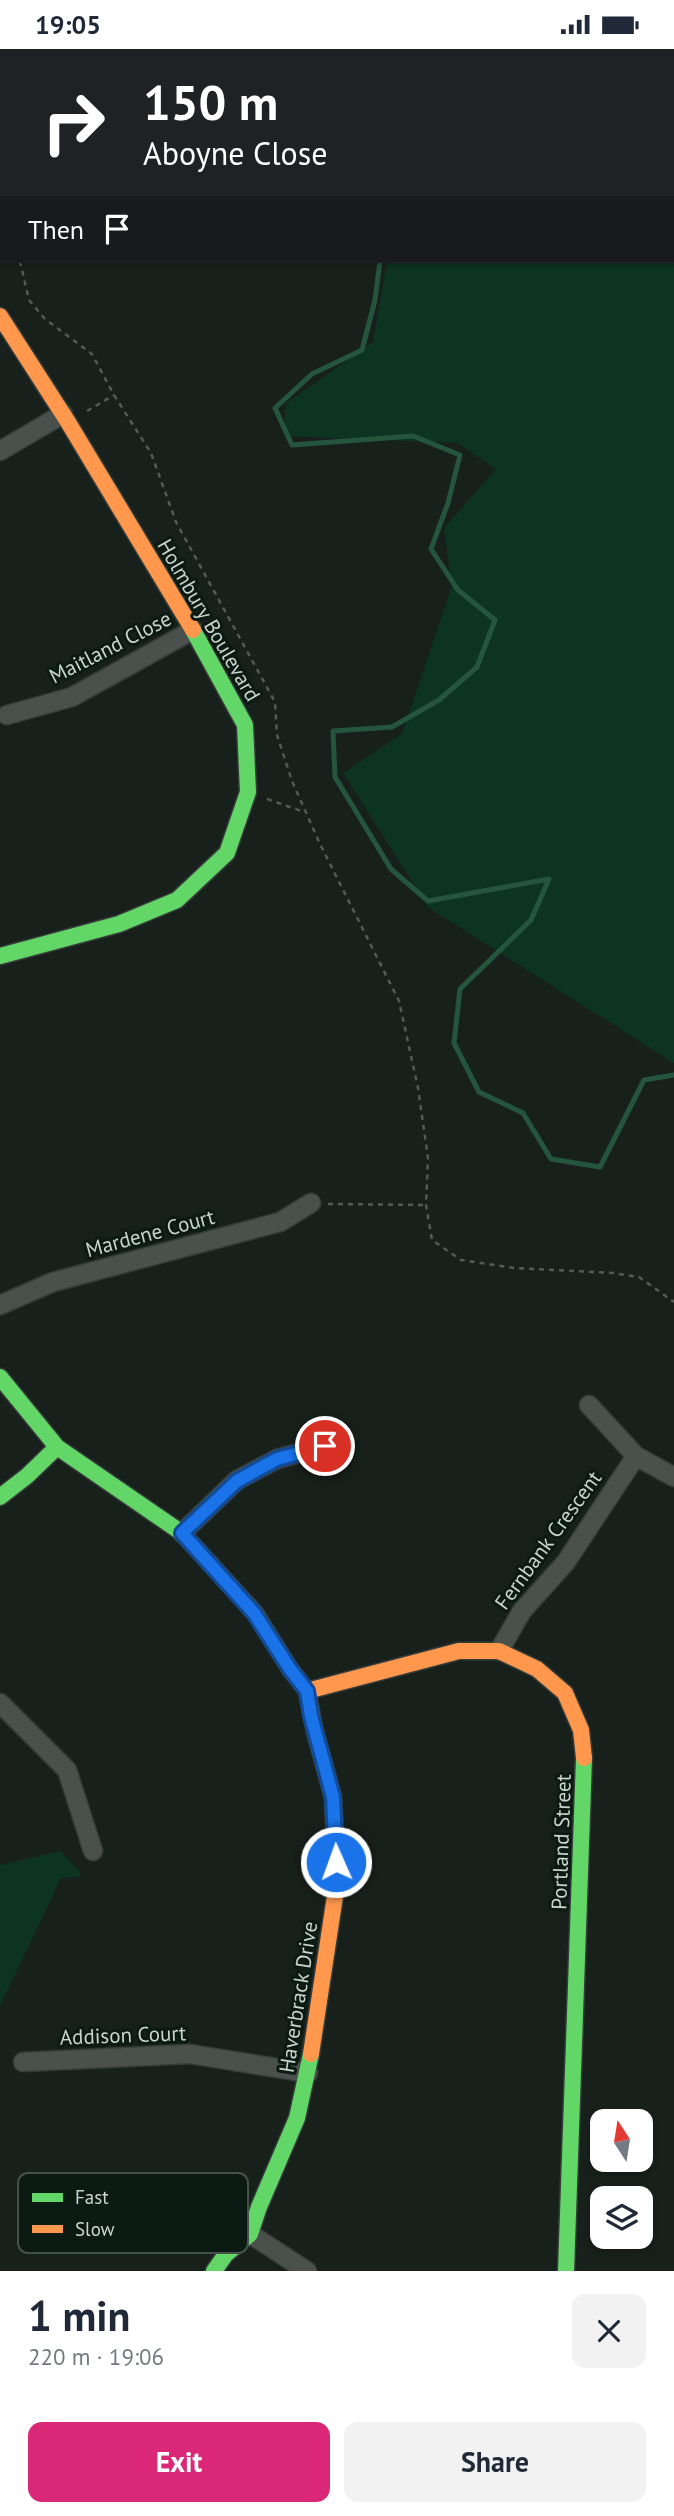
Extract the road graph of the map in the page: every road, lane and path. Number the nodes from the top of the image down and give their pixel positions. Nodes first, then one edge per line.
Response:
1 (20, 263) edge
2 (0, 316) edge
3 (114, 395) junction
4 (66, 418) junction
5 (0, 451) edge
6 (193, 631) junction
7 (7, 715) dead end
8 (248, 792) junction
9 (306, 812) junction
10 (0, 956) edge
11 (311, 1203) joint
12 (426, 1205) junction
13 (674, 1302) edge
14 (0, 1305) edge
15 (0, 1377) edge
16 (589, 1405) dead end
17 (325, 1446) dead end
18 (57, 1447) junction
19 (636, 1456) junction
20 (674, 1476) edge
21 (0, 1497) edge
22 (182, 1533) junction
23 (499, 1651) junction
24 (307, 1691) junction
25 (0, 1703) edge
26 (93, 1851) dead end
27 (23, 2062) dead end
28 (308, 2073) junction
29 (250, 2234) joint
30 (227, 2253) edge
31 (214, 2271) edge
32 (307, 2271) edge
33 (566, 2271) edge

1 - 3 path
2 - 4 street, Holmbury Boulevard
3 - 4 path
3 - 9 path
4 - 5 street
4 - 6 street, Holmbury Boulevard
6 - 7 street, Maitland Close
6 - 8 street, Holmbury Boulevard
8 - 9 path
8 - 10 street, Holmbury Boulevard
9 - 12 path
11 - 12 path
11 - 14 street, Mardene Court
12 - 13 path
15 - 18 street, Haverbrack Drive
16 - 19 street
17 - 22 street
18 - 21 street
18 - 22 street, Haverbrack Drive
19 - 20 street
19 - 23 street, Fernbank Crescent
22 - 24 street, Haverbrack Drive
23 - 24 street, Portland Street
23 - 33 street, Portland Street
24 - 28 street, Haverbrack Drive
25 - 26 street
27 - 28 street, Addison Court
28 - 29 street, Haverbrack Drive
29 - 32 street
30 - 31 street, Haverbrack Drive

